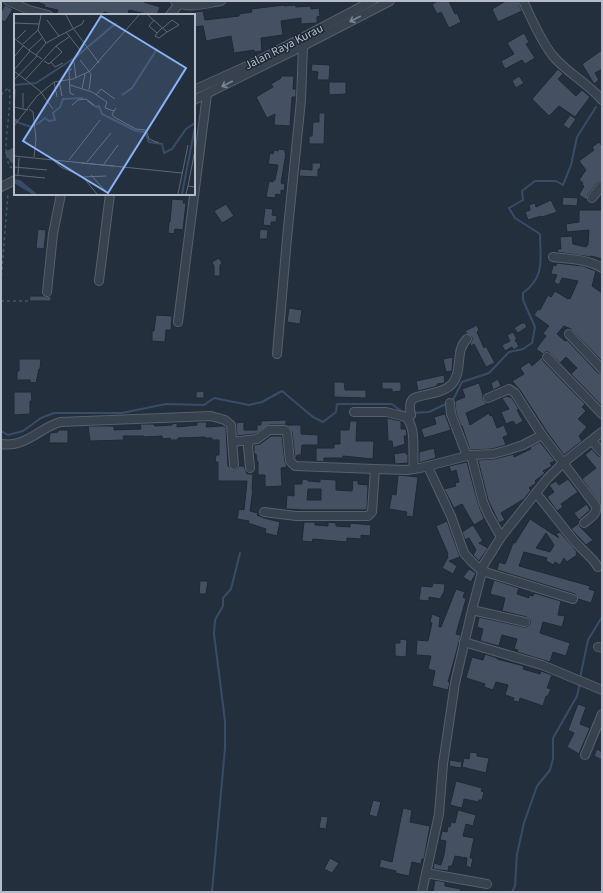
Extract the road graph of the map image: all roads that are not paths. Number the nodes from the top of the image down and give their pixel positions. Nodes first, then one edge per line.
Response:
1 (8, 1) edge
2 (221, 1) edge
3 (372, 1) edge
4 (390, 1) edge
5 (523, 1) edge
6 (177, 2) edge
7 (1, 5) edge
8 (29, 12) edge
9 (42, 14) edge
10 (171, 14) edge
11 (303, 46) junction
12 (195, 90) edge
13 (207, 94) junction
14 (195, 100) edge
15 (602, 100) edge
16 (12, 181) edge
17 (602, 185) edge
18 (1, 187) edge
19 (195, 188) edge
20 (61, 195) edge
21 (110, 195) edge
22 (194, 195) edge
23 (592, 198) dead end
24 (552, 257) dead end
25 (602, 268) edge
26 (99, 281) dead end
27 (47, 292) dead end
28 (178, 322) dead end
29 (569, 334) dead end
30 (467, 339) dead end
31 (277, 354) dead end
32 (547, 357) dead end
33 (602, 369) edge
34 (488, 398) dead end
35 (450, 403) dead end
36 (354, 412) dead end
37 (602, 414) edge
38 (408, 416) junction
39 (602, 432) edge
40 (542, 436) junction
41 (248, 440) junction
42 (592, 441) junction
43 (233, 442) junction
44 (1, 444) edge
45 (602, 452) edge
46 (469, 455) junction
47 (563, 463) junction
48 (234, 465) dead end
49 (428, 467) junction
50 (250, 468) dead end
51 (375, 469) junction
52 (414, 469) junction
53 (536, 493) junction
54 (264, 512) dead end
55 (584, 523) dead end
56 (501, 537) junction
57 (598, 567) dead end
58 (482, 570) junction
59 (573, 598) dead end
60 (472, 610) junction
61 (525, 622) dead end
62 (464, 642) junction
63 (602, 690) edge
64 (602, 714) edge
65 (585, 755) dead end
66 (426, 873) junction
67 (487, 884) dead end
68 (422, 892) edge

1 - 7 street
1 - 8 street
2 - 6 street
3 - 12 street, Jalan Raya Kurau
4 -> 11 street
5 - 15 street
6 - 10 street
8 - 9 street
11 -> 13 street
11 - 31 street
13 - 14 street
13 - 19 street
16 - 18 street
17 - 23 street
20 - 27 street
21 - 26 street
22 - 28 street
24 - 25 street
29 - 33 street
30 - 38 street
32 - 37 street
34 - 40 street
35 - 46 street
36 - 38 street
38 - 52 street
39 - 42 street
40 - 46 street
40 - 47 street
41 - 43 street
41 - 50 street
41 - 51 street
42 - 45 street
42 - 47 street
43 - 44 street
43 - 48 street
46 - 49 street
46 - 56 street
47 - 53 street
47 - 55 street
49 - 52 street
49 - 58 street
51 - 52 street
51 - 54 street
53 - 56 street
53 - 57 street
56 - 58 street
58 - 59 street
58 - 60 street
60 - 61 street
60 - 62 street
62 - 63 street
62 - 66 street
64 - 65 street
66 - 67 street
66 - 68 street

